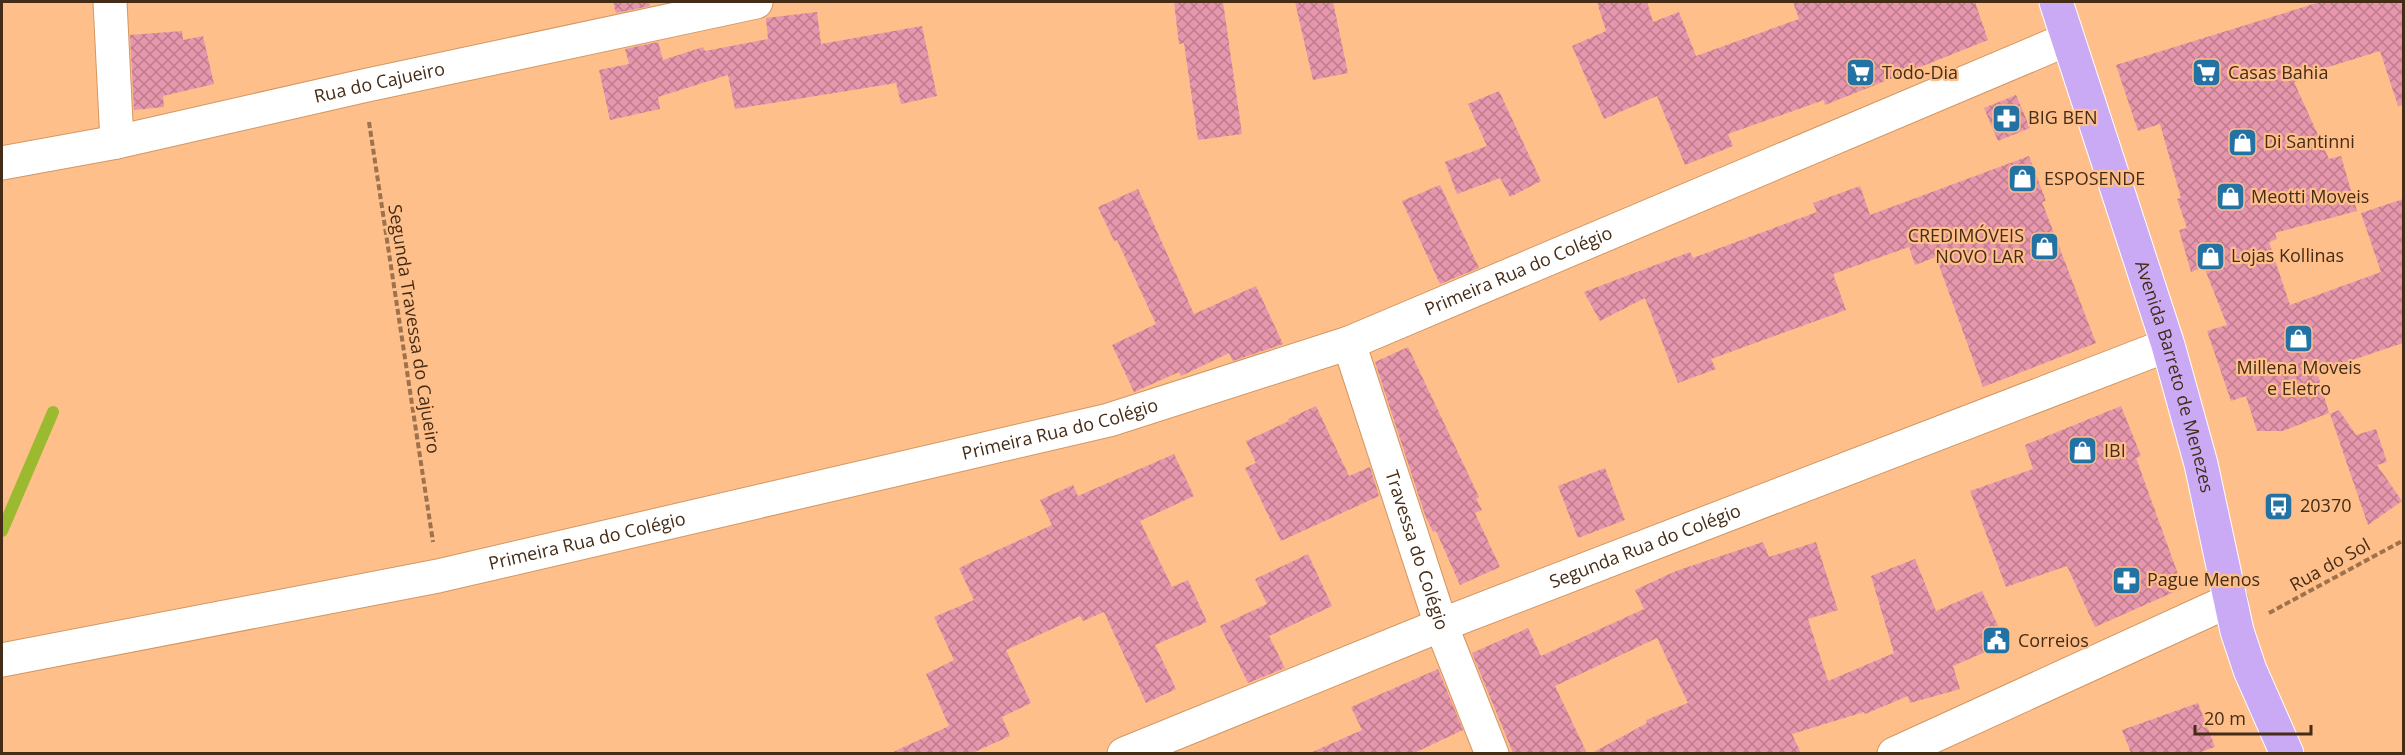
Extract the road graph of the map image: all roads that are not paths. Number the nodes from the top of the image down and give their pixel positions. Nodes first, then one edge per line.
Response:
1 (110, 2) edge
2 (756, 2) edge
3 (2056, 2) edge
4 (2068, 39) junction
5 (117, 142) junction
6 (2, 163) edge
7 (1349, 343) junction
8 (2168, 345) junction
9 (2234, 615) junction
10 (1441, 625) junction
11 (2, 660) edge
12 (1125, 753) edge
13 (1492, 753) edge
14 (1894, 753) edge
15 (2287, 753) edge

1 - 5 street
2 - 5 street, Rua do Cajueiro
3 - 4 main road, Avenida Barreto de Menezes
4 - 7 street, Primeira Rua do Colégio
4 - 8 main road, Avenida Barreto de Menezes
5 - 6 street, Rua do Cajueiro
7 - 10 street, Travessa do Colégio
7 - 11 street, Primeira Rua do Colégio
8 - 9 main road, Avenida Barreto de Menezes
8 - 10 street, Segunda Rua do Colégio
9 - 14 street
9 - 15 main road, Avenida Barreto de Menezes
10 - 12 street, Segunda Rua do Colégio
10 - 13 street, Travessa do Colégio

